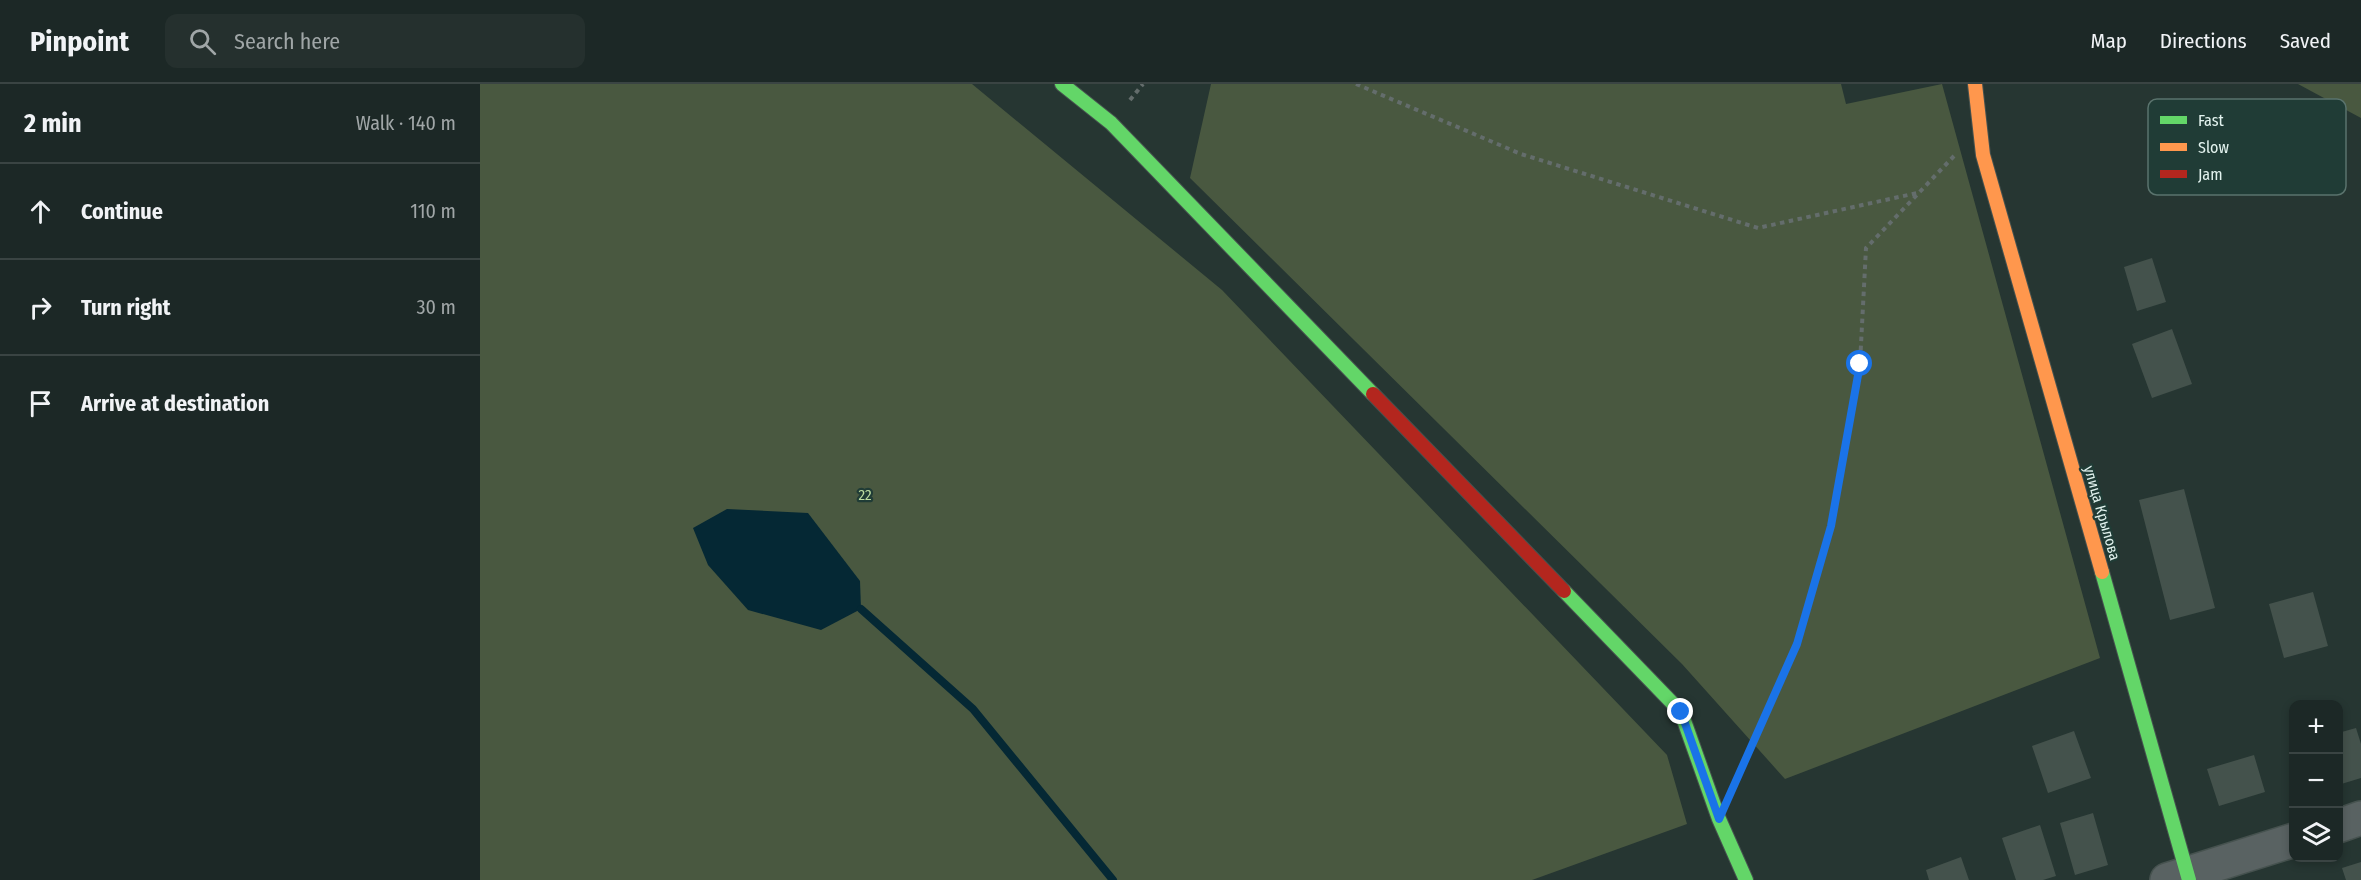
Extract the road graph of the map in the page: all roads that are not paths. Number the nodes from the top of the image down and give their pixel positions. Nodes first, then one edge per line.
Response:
1 (1062, 84) edge
2 (1975, 84) edge
3 (2361, 818) edge
4 (2343, 824) edge
5 (2289, 842) edge
6 (2181, 878) edge
7 (1746, 880) edge

1 - 7 street
2 - 6 street, улица Крылова
3 - 4 street
5 - 6 street

